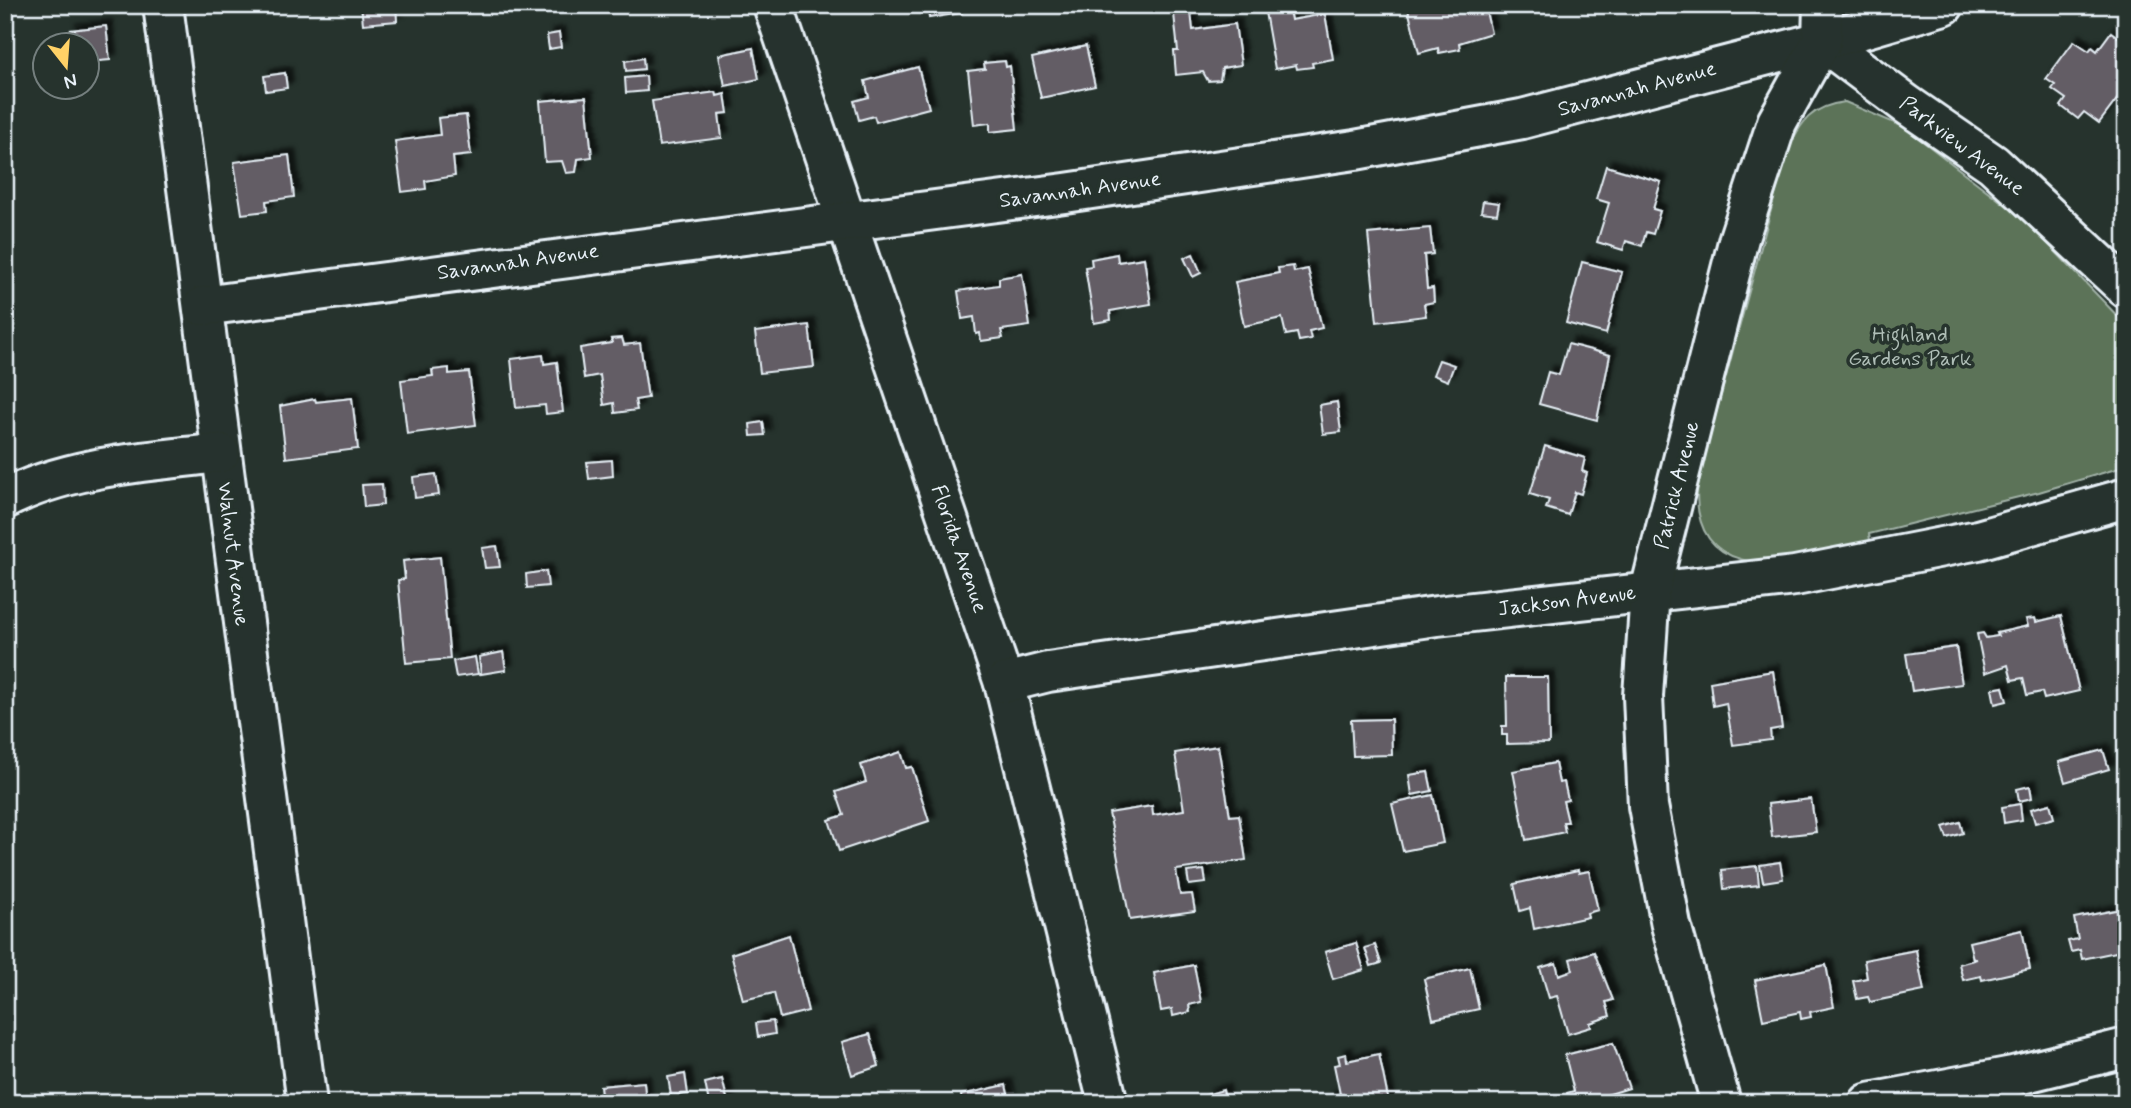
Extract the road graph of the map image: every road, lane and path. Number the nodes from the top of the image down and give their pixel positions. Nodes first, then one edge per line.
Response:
1 (163, 5) edge
2 (773, 5) edge
3 (1944, 5) edge
4 (1823, 23) edge
5 (847, 219) junction
6 (2126, 288) edge
7 (203, 306) junction
8 (220, 453) junction
9 (2126, 498) edge
10 (5, 499) edge
11 (1650, 591) junction
12 (1004, 683) junction
13 (2126, 1048) edge
14 (307, 1103) edge
15 (1108, 1103) edge
16 (1721, 1103) edge
17 (1868, 1103) edge

1 - 7 street, Walnut Avenue
2 - 5 street, Florida Avenue
3 - 4 street, Savannah Avenue
4 - 5 street, Savannah Avenue
4 - 6 street, Parkview Avenue
4 - 11 street, Patrick Avenue
5 - 7 street, Savannah Avenue
5 - 12 street, Florida Avenue
7 - 8 street, Walnut Avenue
8 - 10 street
8 - 14 street, Walnut Avenue
9 - 11 street, Jackson Avenue
11 - 12 street, Jackson Avenue
11 - 16 street, Patrick Avenue
12 - 15 street, Florida Avenue
13 - 17 street

